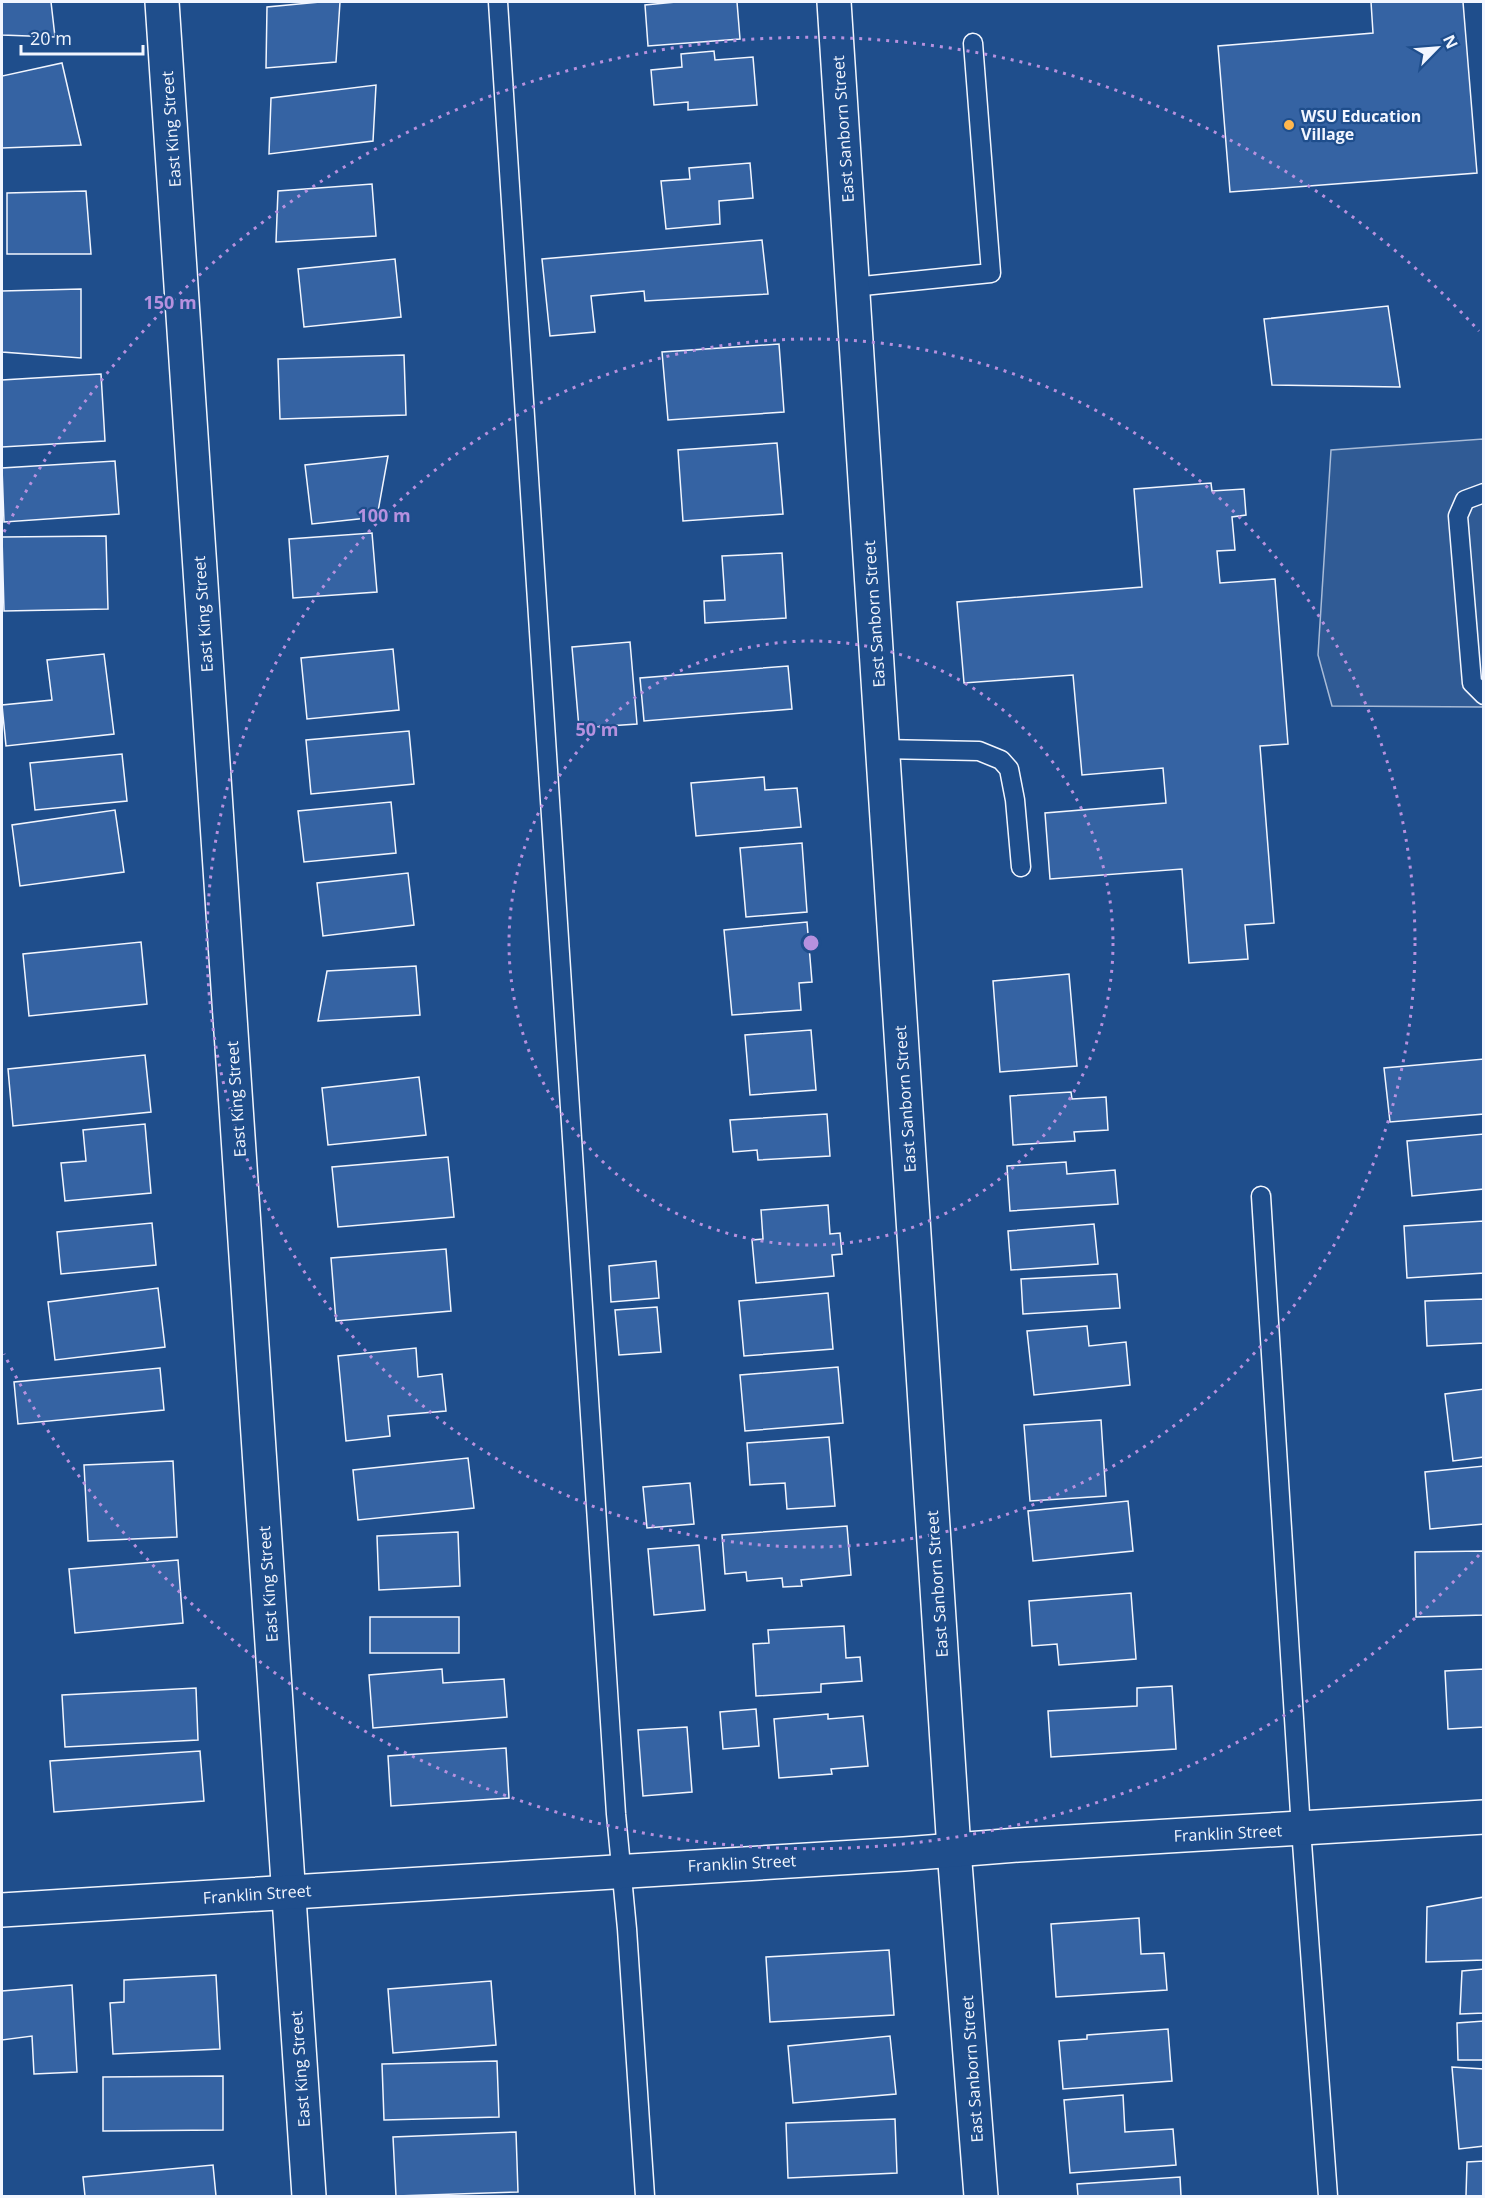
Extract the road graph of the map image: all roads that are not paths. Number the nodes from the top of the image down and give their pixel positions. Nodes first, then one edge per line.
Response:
1 (162, 2) edge
2 (498, 2) edge
3 (834, 2) edge
4 (973, 43) dead end
5 (853, 287) junction
6 (1484, 492) edge
7 (1478, 689) edge
8 (882, 749) junction
9 (1021, 867) dead end
10 (1261, 1196) dead end
11 (1484, 1817) edge
12 (1301, 1829) junction
13 (954, 1850) junction
14 (621, 1871) junction
15 (289, 1892) junction
16 (2, 1910) edge
17 (309, 2196) edge
18 (645, 2196) edge
19 (981, 2196) edge
20 (1328, 2196) edge

1 - 15 street, East King Street
2 - 14 lane
3 - 5 street, East Sanborn Street
4 - 5 lane
5 - 8 street, East Sanborn Street
6 - 7 lane
8 - 9 lane
8 - 13 street, East Sanborn Street
10 - 12 lane
11 - 12 street, Franklin Street
12 - 13 street, Franklin Street
12 - 20 lane
13 - 14 street, Franklin Street
13 - 19 street, East Sanborn Street
14 - 15 street, Franklin Street
14 - 18 lane
15 - 16 street, Franklin Street
15 - 17 street, East King Street

